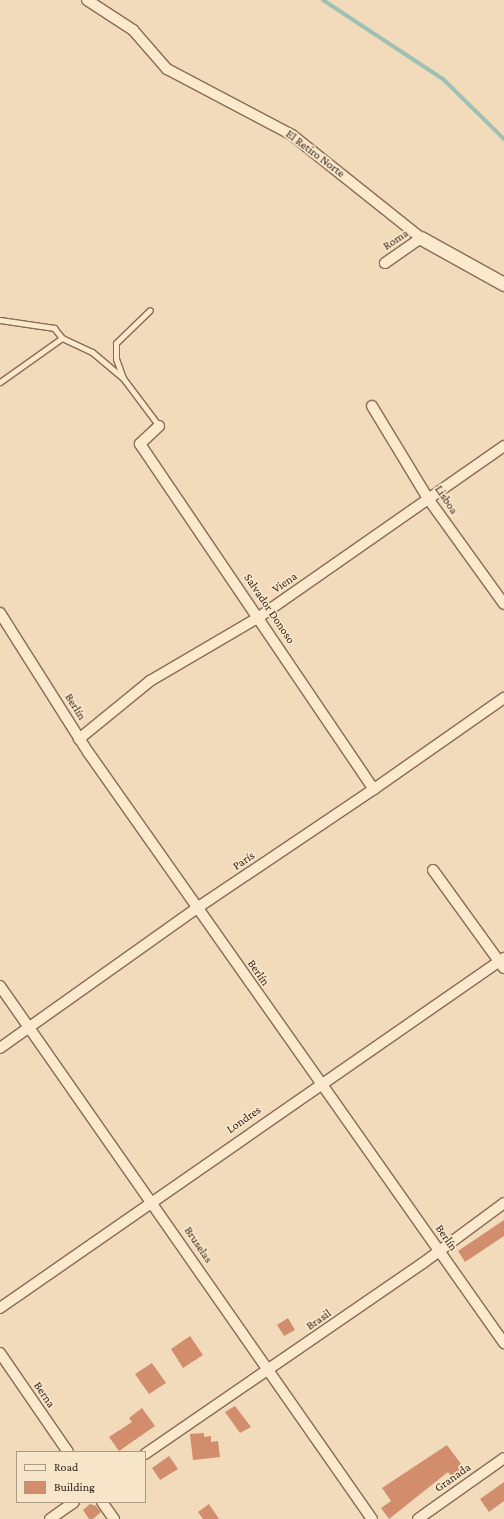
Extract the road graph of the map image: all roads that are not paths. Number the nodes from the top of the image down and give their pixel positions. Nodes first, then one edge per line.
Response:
1 (87, 0) edge
2 (421, 238) junction
3 (385, 263) dead end
4 (504, 284) edge
5 (150, 310) dead end
6 (0, 320) edge
7 (62, 338) junction
8 (123, 378) junction
9 (0, 382) edge
10 (372, 406) dead end
11 (159, 426) joint
12 (504, 446) edge
13 (429, 500) junction
14 (504, 604) edge
15 (0, 613) edge
16 (259, 616) junction
17 (504, 698) edge
18 (79, 739) junction
19 (374, 789) junction
20 (433, 870) dead end
21 (196, 908) junction
22 (502, 962) edge
23 (0, 986) edge
24 (30, 1028) junction
25 (0, 1048) edge
26 (320, 1083) junction
27 (152, 1200) junction
28 (504, 1203) edge
29 (439, 1250) junction
30 (0, 1308) edge
31 (504, 1343) edge
32 (0, 1353) edge
33 (268, 1371) junction
34 (67, 1451) edge
35 (146, 1453) edge
36 (504, 1458) edge
37 (73, 1503) edge
38 (103, 1503) edge
39 (50, 1519) edge
40 (114, 1519) edge
41 (372, 1519) edge
42 (418, 1519) edge

1 - 2 street, El Retiro Norte
2 - 3 street, Roma
2 - 4 street, El Retiro Norte
5 - 8 lane
6 - 7 lane
7 - 8 lane
7 - 9 lane
8 - 11 lane
10 - 13 street, Lisboa
11 - 16 street, Salvador Donoso
12 - 13 street, Viena
13 - 14 street, Lisboa
13 - 16 street, Viena
15 - 18 street, Berlín
16 - 18 street, Viena
16 - 19 street, Salvador Donoso
17 - 19 street, París
18 - 21 street, Berlín
19 - 21 street, París
20 - 22 street
21 - 24 street, París
21 - 26 street, Berlín
22 - 26 street, Londres
23 - 24 street, Bruselas
24 - 25 street, París
24 - 27 street, Bruselas
26 - 27 street, Londres
26 - 29 street, Berlín
27 - 30 street, Londres
27 - 33 street, Bruselas
28 - 29 street, Brasil
29 - 31 street, Berlín
29 - 33 street, Brasil
32 - 34 street, Berna
33 - 35 street, Brasil
33 - 41 street, Bruselas
36 - 42 street, Granada
37 - 39 street
38 - 40 street

